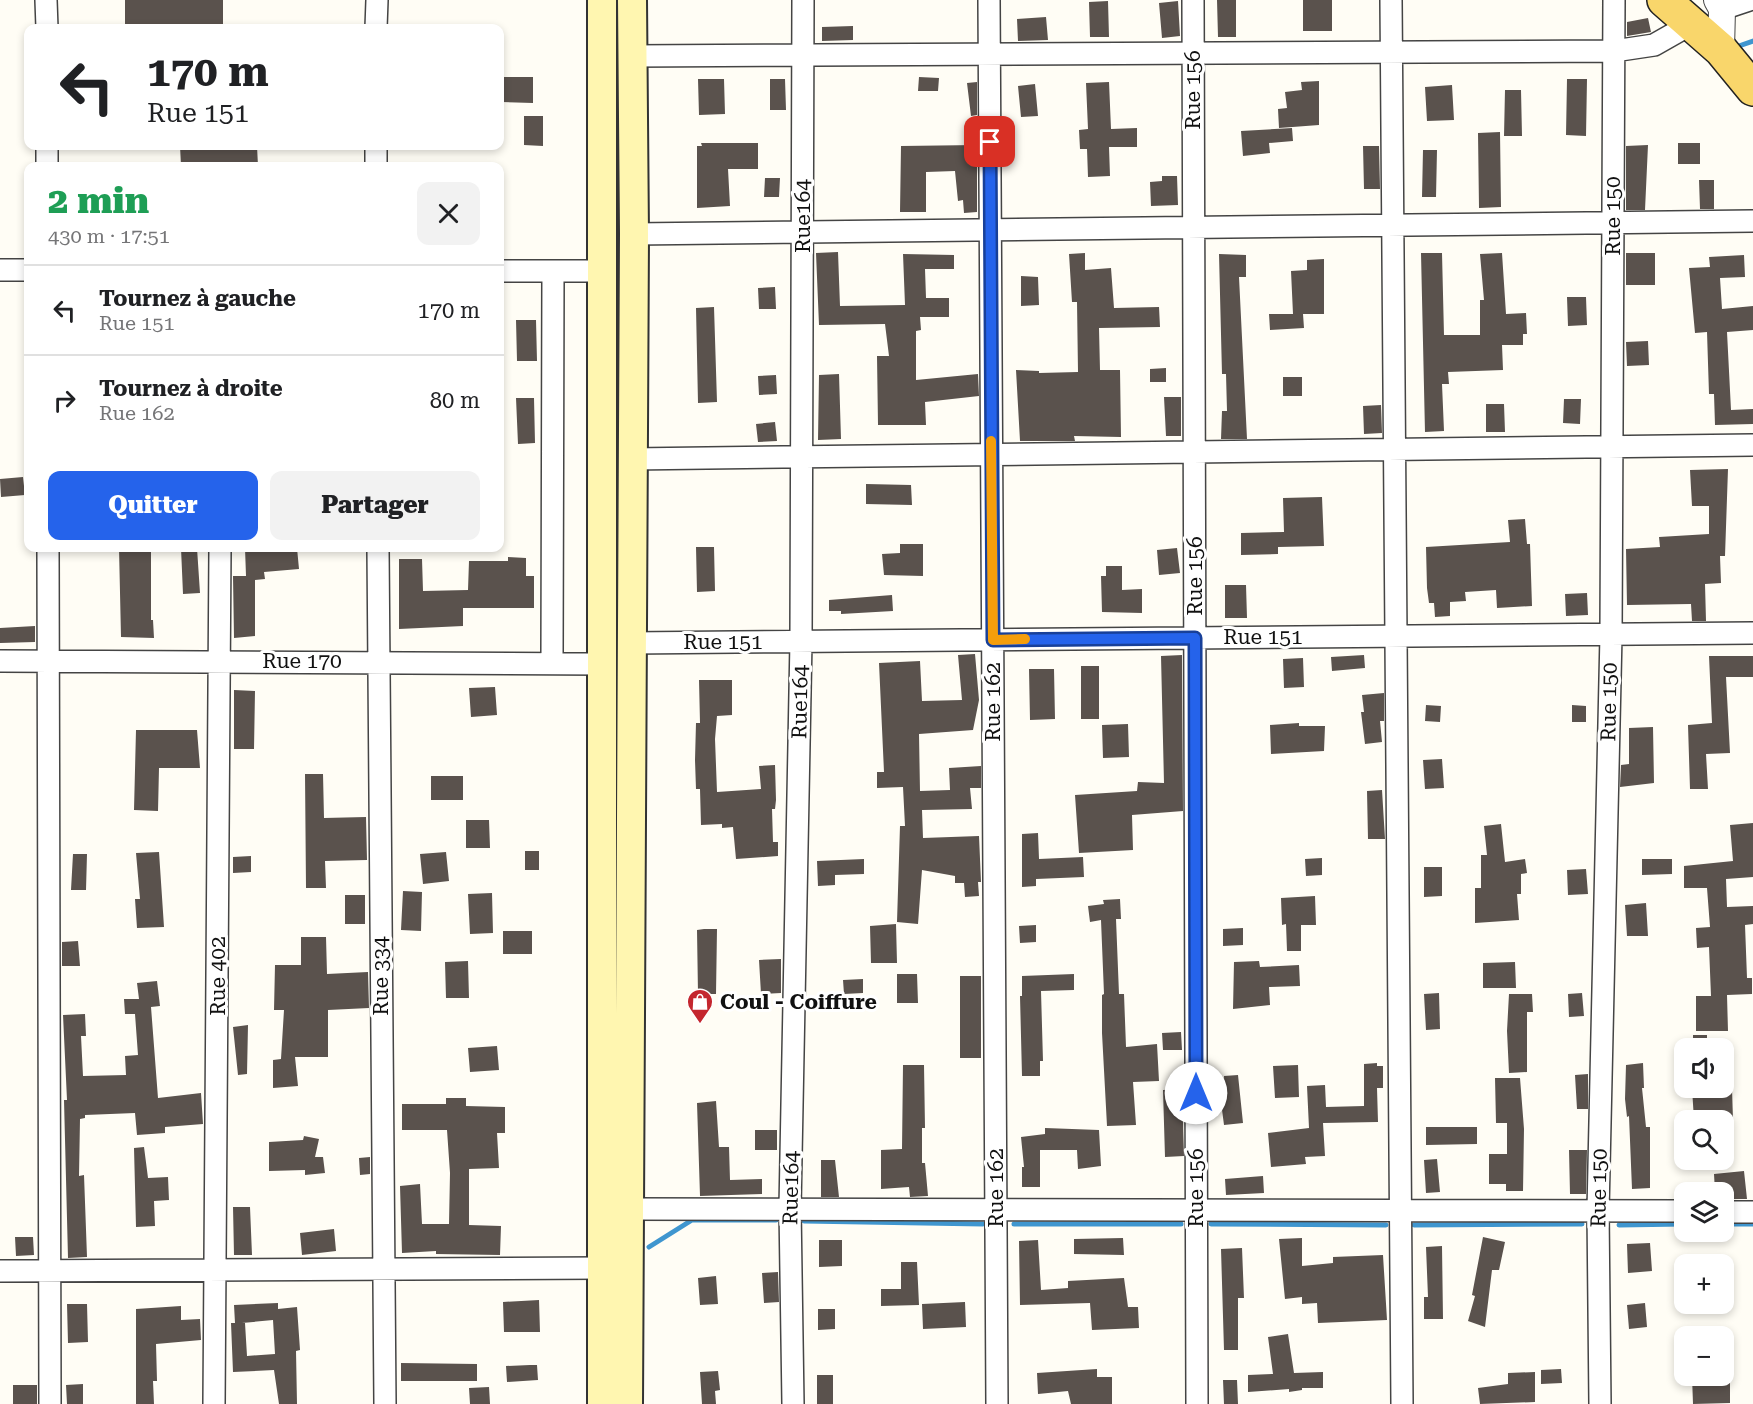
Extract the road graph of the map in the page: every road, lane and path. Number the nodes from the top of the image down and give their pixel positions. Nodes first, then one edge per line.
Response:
1 (46, 0) edge
2 (376, 0) edge
3 (602, 0) edge
4 (632, 0) edge
5 (803, 0) edge
6 (989, 0) edge
7 (1193, 0) edge
8 (1391, 0) edge
9 (1614, 0) edge
10 (1664, 0) edge
11 (1749, 0) edge
12 (1720, 4) edge
13 (46, 24) edge
14 (376, 24) edge
15 (1691, 24) junction
16 (1614, 51) junction
17 (1392, 52) junction
18 (1193, 53) junction
19 (989, 54) junction
20 (803, 55) junction
21 (632, 56) junction
22 (1742, 70) edge
23 (1753, 221) edge
24 (1613, 223) junction
25 (1393, 225) junction
26 (1194, 227) junction
27 (990, 230) junction
28 (803, 232) junction
29 (634, 234) junction
30 (0, 270) edge
31 (24, 270) edge
32 (504, 271) edge
33 (553, 271) junction
34 (604, 271) junction
35 (1753, 444) edge
36 (1612, 446) junction
37 (1394, 449) junction
38 (1194, 452) junction
39 (991, 454) junction
40 (802, 457) junction
41 (631, 459) junction
42 (48, 552) edge
43 (220, 552) edge
44 (378, 552) edge
45 (1753, 633) edge
46 (1611, 634) junction
47 (1396, 636) junction
48 (1195, 638) junction
49 (993, 640) junction
50 (801, 641) junction
51 (630, 643) junction
52 (0, 661) edge
53 (48, 661) junction
54 (220, 661) junction
55 (379, 661) junction
56 (552, 661) junction
57 (604, 664) junction
58 (790, 1208) junction
59 (628, 1209) junction
60 (996, 1211) junction
61 (1598, 1211) junction
62 (1674, 1211) edge
63 (1196, 1212) junction
64 (1400, 1212) junction
65 (1734, 1212) edge
66 (1753, 1212) edge
67 (602, 1268) junction
68 (384, 1269) junction
69 (0, 1270) edge
70 (50, 1270) junction
71 (216, 1270) junction
72 (50, 1404) edge
73 (214, 1404) edge
74 (385, 1404) edge
75 (602, 1404) edge
76 (628, 1404) edge
77 (793, 1404) edge
78 (997, 1404) edge
79 (1197, 1404) edge
80 (1402, 1404) edge
81 (1600, 1404) edge

1 - 13 street
2 - 14 street
3 - 34 main road
4 - 21 main road
5 - 20 street, Rue164
6 - 19 street, Rue 162
7 - 18 street, Rue 156
8 - 17 street
9 - 16 street, Rue 150
10 - 15 main road
11 - 12 street
12 - 22 street
15 - 16 street
15 - 22 main road
16 - 17 street
16 - 24 street, Rue 150
17 - 18 street
17 - 25 street
18 - 19 street
18 - 26 street, Rue 156
19 - 20 street
19 - 27 street, Rue 162
20 - 21 street
20 - 28 street, Rue164
21 - 29 main road
23 - 24 street
24 - 25 street
24 - 36 street, Rue 150
25 - 26 street
25 - 37 street
26 - 27 street
26 - 38 street, Rue 156
27 - 28 street
27 - 39 street, Rue 162
28 - 29 street
28 - 40 street, Rue164
29 - 41 main road
30 - 31 street
32 - 33 street
33 - 34 street
33 - 56 street
34 - 57 main road
35 - 36 street
36 - 37 street
36 - 46 street, Rue 150
37 - 38 street
37 - 47 street
38 - 39 street
38 - 48 street, Rue 156
39 - 40 street
39 - 49 street, Rue 162
40 - 41 street
40 - 50 street, Rue164
41 - 51 main road
42 - 53 street
43 - 54 street, Rue 402
44 - 55 street, Rue 334
45 - 46 street, Rue 151
46 - 47 street, Rue 151
46 - 61 street, Rue 150
47 - 48 street, Rue 151
47 - 64 street
48 - 49 street, Rue 151
48 - 63 street, Rue 156
49 - 50 street, Rue 151
49 - 60 street, Rue 162
50 - 51 street, Rue 151
50 - 58 street, Rue164
51 - 59 main road
52 - 53 street, Rue 170
53 - 54 street, Rue 170
53 - 70 street
54 - 55 street, Rue 170
54 - 71 street, Rue 402
55 - 56 street, Rue 170
55 - 68 street, Rue 334
56 - 57 street, Rue 170
57 - 67 main road
58 - 59 street
58 - 60 street
58 - 77 street, Rue164
59 - 76 main road
60 - 63 street
60 - 78 street, Rue 162
61 - 62 street
61 - 64 street
61 - 81 street, Rue 150
63 - 64 street
63 - 79 street, Rue 156
64 - 80 street
65 - 66 street
67 - 68 street
67 - 75 main road
68 - 71 street
68 - 74 street, Rue 334
69 - 70 street
70 - 71 street
70 - 72 street
71 - 73 street, Rue 402

